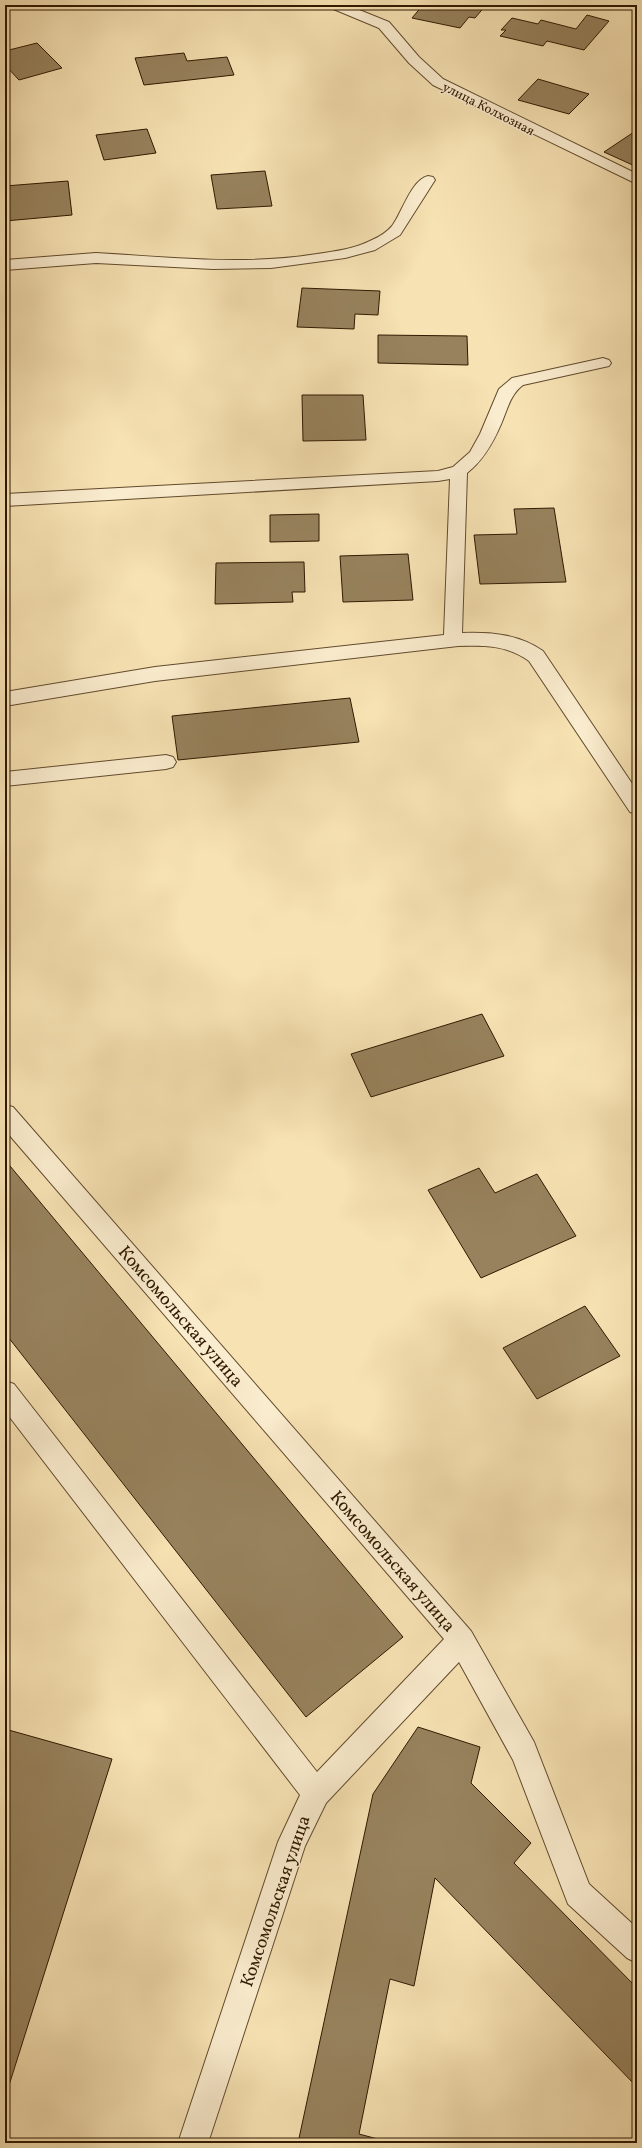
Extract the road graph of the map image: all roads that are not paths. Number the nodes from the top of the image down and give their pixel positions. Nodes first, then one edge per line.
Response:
1 (336, 5) edge
2 (428, 180) dead end
3 (637, 180) edge
4 (5, 265) edge
5 (603, 363) dead end
6 (459, 471) junction
7 (5, 500) edge
8 (453, 640) junction
9 (5, 700) edge
10 (166, 762) dead end
11 (5, 779) edge
12 (637, 807) edge
13 (5, 1114) edge
14 (5, 1392) edge
15 (462, 1640) junction
16 (316, 1793) junction
17 (637, 1948) edge
18 (193, 2143) edge

1 - 3 street, улица Колхозная
2 - 4 street
5 - 6 street
6 - 7 street
6 - 8 street
8 - 9 street
8 - 12 street
10 - 11 street
13 - 15 street, Комсомольская улица
14 - 16 street
15 - 16 street, Комсомольская улица
15 - 17 street
16 - 18 street, Комсомольская улица

